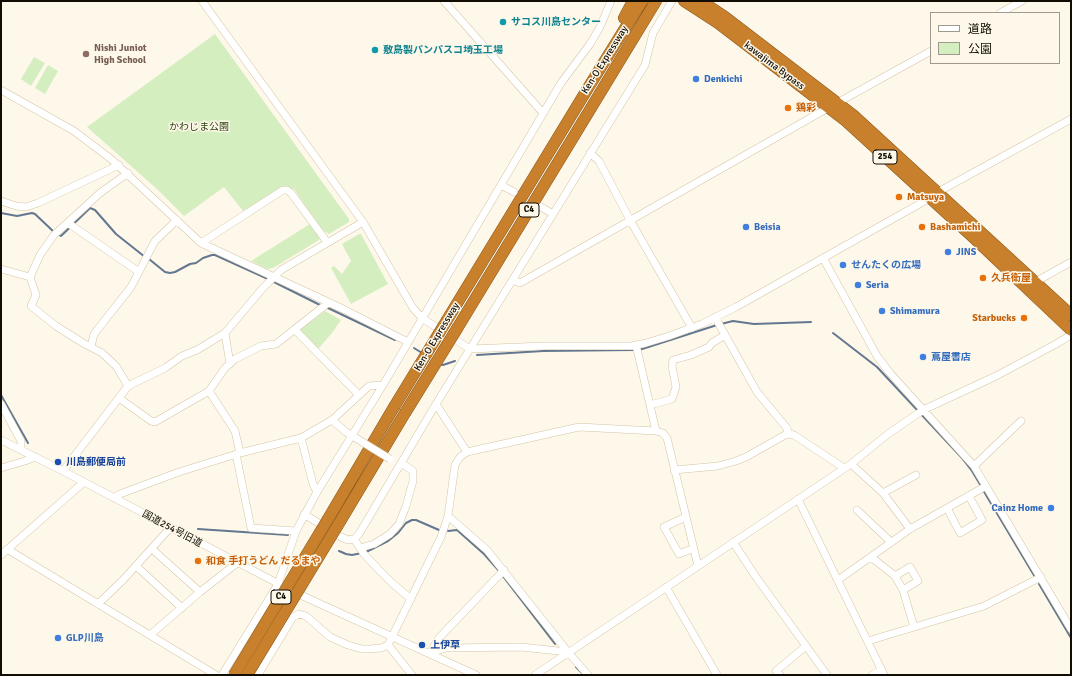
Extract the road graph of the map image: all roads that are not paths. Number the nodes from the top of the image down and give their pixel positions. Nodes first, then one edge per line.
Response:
1 (202, 1) edge
2 (444, 1) edge
3 (611, 1) edge
4 (633, 1) edge
5 (642, 1) edge
6 (656, 1) edge
7 (664, 1) edge
8 (672, 1) edge
9 (684, 1) edge
10 (701, 1) edge
11 (1022, 1) edge
12 (1002, 12) edge
13 (930, 52) edge
14 (622, 58) junction
15 (588, 88) junction
16 (1, 90) edge
17 (833, 105) junction
18 (543, 113) junction
19 (1071, 119) edge
20 (590, 153) junction
21 (119, 165) junction
22 (128, 173) junction
23 (501, 185) junction
24 (514, 192) dead end
25 (934, 195) junction
26 (1, 200) edge
27 (541, 207) dead end
28 (553, 214) junction
29 (177, 220) junction
30 (630, 220) junction
31 (363, 222) junction
32 (68, 223) junction
33 (201, 242) junction
34 (327, 242) junction
35 (823, 258) junction
36 (1071, 262) edge
37 (1, 269) edge
38 (139, 272) junction
39 (30, 277) junction
40 (274, 277) junction
41 (513, 280) junction
42 (1035, 282) junction
43 (325, 305) junction
44 (1071, 315) edge
45 (422, 318) junction
46 (715, 318) junction
47 (692, 328) junction
48 (295, 330) junction
49 (1071, 330) edge
50 (225, 333) junction
51 (1071, 335) edge
52 (726, 336) junction
53 (408, 342) junction
54 (636, 345) junction
55 (91, 347) junction
56 (470, 349) junction
57 (230, 364) junction
58 (383, 385) junction
59 (128, 386) junction
60 (209, 391) junction
61 (359, 395) junction
62 (119, 398) junction
63 (1, 404) edge
64 (436, 404) junction
65 (650, 404) junction
66 (923, 410) junction
67 (332, 420) junction
68 (1021, 421) dead end
69 (656, 431) junction
70 (789, 434) junction
71 (352, 436) junction
72 (301, 438) junction
73 (1, 440) edge
74 (22, 450) junction
75 (467, 452) junction
76 (238, 454) junction
77 (35, 457) junction
78 (401, 464) junction
79 (851, 464) junction
80 (974, 466) junction
81 (1, 468) edge
82 (844, 468) junction
83 (674, 470) junction
84 (63, 471) junction
85 (916, 475) dead end
86 (84, 482) junction
87 (986, 486) junction
88 (317, 492) junction
89 (883, 493) junction
90 (969, 496) junction
91 (114, 498) junction
92 (798, 498) junction
93 (946, 508) junction
94 (857, 510) dead end
95 (304, 514) junction
96 (448, 516) junction
97 (686, 517) junction
98 (333, 522) junction
99 (170, 528) junction
100 (910, 529) junction
101 (296, 531) junction
102 (354, 539) junction
103 (733, 542) junction
104 (891, 542) junction
105 (694, 548) junction
106 (7, 549) junction
107 (152, 549) junction
108 (362, 551) junction
109 (1, 555) edge
110 (871, 557) junction
111 (237, 563) junction
112 (136, 566) junction
113 (698, 566) junction
114 (502, 572) junction
115 (895, 576) junction
116 (1041, 578) junction
117 (838, 580) junction
118 (278, 584) junction
119 (666, 587) junction
120 (903, 590) junction
121 (200, 592) junction
122 (411, 599) junction
123 (98, 604) junction
124 (182, 608) junction
125 (914, 627) junction
126 (1071, 629) edge
127 (150, 635) junction
128 (392, 637) junction
129 (868, 642) junction
130 (388, 645) junction
131 (806, 646) junction
132 (568, 652) junction
133 (430, 653) junction
134 (883, 672) edge
135 (216, 675) edge
136 (222, 675) edge
137 (234, 675) edge
138 (247, 675) edge
139 (258, 675) edge
140 (412, 675) edge
141 (476, 675) edge
142 (534, 675) edge
143 (588, 675) edge
144 (717, 675) edge
145 (780, 675) edge
146 (827, 675) edge
147 (872, 675) edge

1 - 31 street
2 - 18 street
3 - 18 street
4 - 15 highway
5 - 15 highway, Ken-O Expressway / C4
6 - 14 highway, Ken-O Expressway / C4
7 - 14 highway, C4
8 - 20 street
9 - 17 highway, kawajima Bypass / 254
10 - 17 highway, kawajima Bypass / 254
11 - 12 street
13 - 17 street
14 - 98 highway, Ken-O Expressway / C4, bridge
15 - 98 highway, Ken-O Expressway / C4, bridge
16 - 21 street
17 - 25 highway, kawajima Bypass / 254
17 - 30 street
18 - 23 street
19 - 25 street
20 - 28 street
20 - 30 street
21 - 22 street
21 - 26 street
22 - 29 street
22 - 32 street
23 - 24 street
23 - 45 street
25 - 35 street
25 - 42 highway, kawajima Bypass / 254
25 - 49 highway, kawajima Bypass / 254
27 - 28 street
28 - 41 street
29 - 33 street
29 - 38 street
30 - 41 street
30 - 47 street
31 - 34 street
31 - 45 street
32 - 38 street
32 - 39 street
33 - 34 street
33 - 40 street
34 - 40 street
35 - 46 street
35 - 66 street
36 - 42 street
37 - 39 street
38 - 55 street
39 - 55 street
40 - 43 street
40 - 50 street
41 - 56 street
42 - 44 highway, kawajima Bypass / 254
43 - 48 street
43 - 53 street
45 - 53 street
45 - 56 street
46 - 47 street
46 - 52 street
47 - 54 street
48 - 57 street
48 - 61 street
50 - 57 street
50 - 59 street
51 - 66 street
52 - 65 street
52 - 70 street
53 - 58 street
54 - 56 street
54 - 65 street
55 - 59 street
56 - 64 street
57 - 60 street
58 - 61 street
58 - 71 street
59 - 62 street
60 - 62 street
60 - 76 street
61 - 67 street
62 - 84 street
63 - 74 street
64 - 75 street
64 - 78 street
65 - 69 street
66 - 79 street
66 - 80 street
67 - 71 street
67 - 72 street
68 - 80 street
69 - 75 street
69 - 83 street
70 - 82 street
70 - 83 street
71 - 78 street, bridge
71 - 88 street
72 - 76 street
72 - 88 street
73 - 74 street, 国道254号旧道
74 - 77 street, 国道254号旧道
75 - 96 street
76 - 91 street
76 - 101 street
77 - 81 street
77 - 84 street, 国道254号旧道
78 - 102 street
78 - 108 street
79 - 82 street
79 - 89 street
80 - 87 street
82 - 92 street
83 - 97 street
84 - 86 street, 国道254号旧道
85 - 89 street
86 - 91 street, 国道254号旧道
86 - 106 street
87 - 90 street
87 - 116 street
88 - 95 street
89 - 100 street
90 - 93 street
90 - 93 street
91 - 99 street, 国道254号旧道
92 - 103 street
92 - 117 street
93 - 100 street
94 - 104 street
95 - 101 street
95 - 102 street
96 - 114 street
96 - 122 street
97 - 105 street
97 - 105 street
98 - 137 highway, Ken-O Expressway / C4, bridge
98 - 138 highway, Ken-O Expressway / C4, bridge
99 - 107 street
99 - 111 street, 国道254号旧道
100 - 104 street
101 - 118 street
102 - 108 street
103 - 113 street
103 - 131 street
104 - 110 street
105 - 113 street
106 - 109 street
106 - 123 street
107 - 112 street
107 - 121 street
108 - 122 street
110 - 115 street
110 - 117 street
111 - 118 street, 国道254号旧道
111 - 121 street
112 - 123 street
112 - 124 street
113 - 119 street
114 - 132 street
114 - 133 street
115 - 120 street
115 - 120 street
116 - 125 street
116 - 126 street
117 - 129 street
118 - 128 street, 国道254号旧道
118 - 136 street
119 - 132 street
119 - 144 street
120 - 125 street
121 - 124 street
122 - 128 street
123 - 127 street
124 - 127 street
125 - 129 street
127 - 135 street
128 - 130 street
128 - 133 street, 国道254号旧道
129 - 134 street
130 - 139 street
130 - 140 street
131 - 145 street
131 - 146 street
132 - 133 street
132 - 142 street
132 - 143 street
133 - 141 street, 国道254号旧道
134 - 147 street

